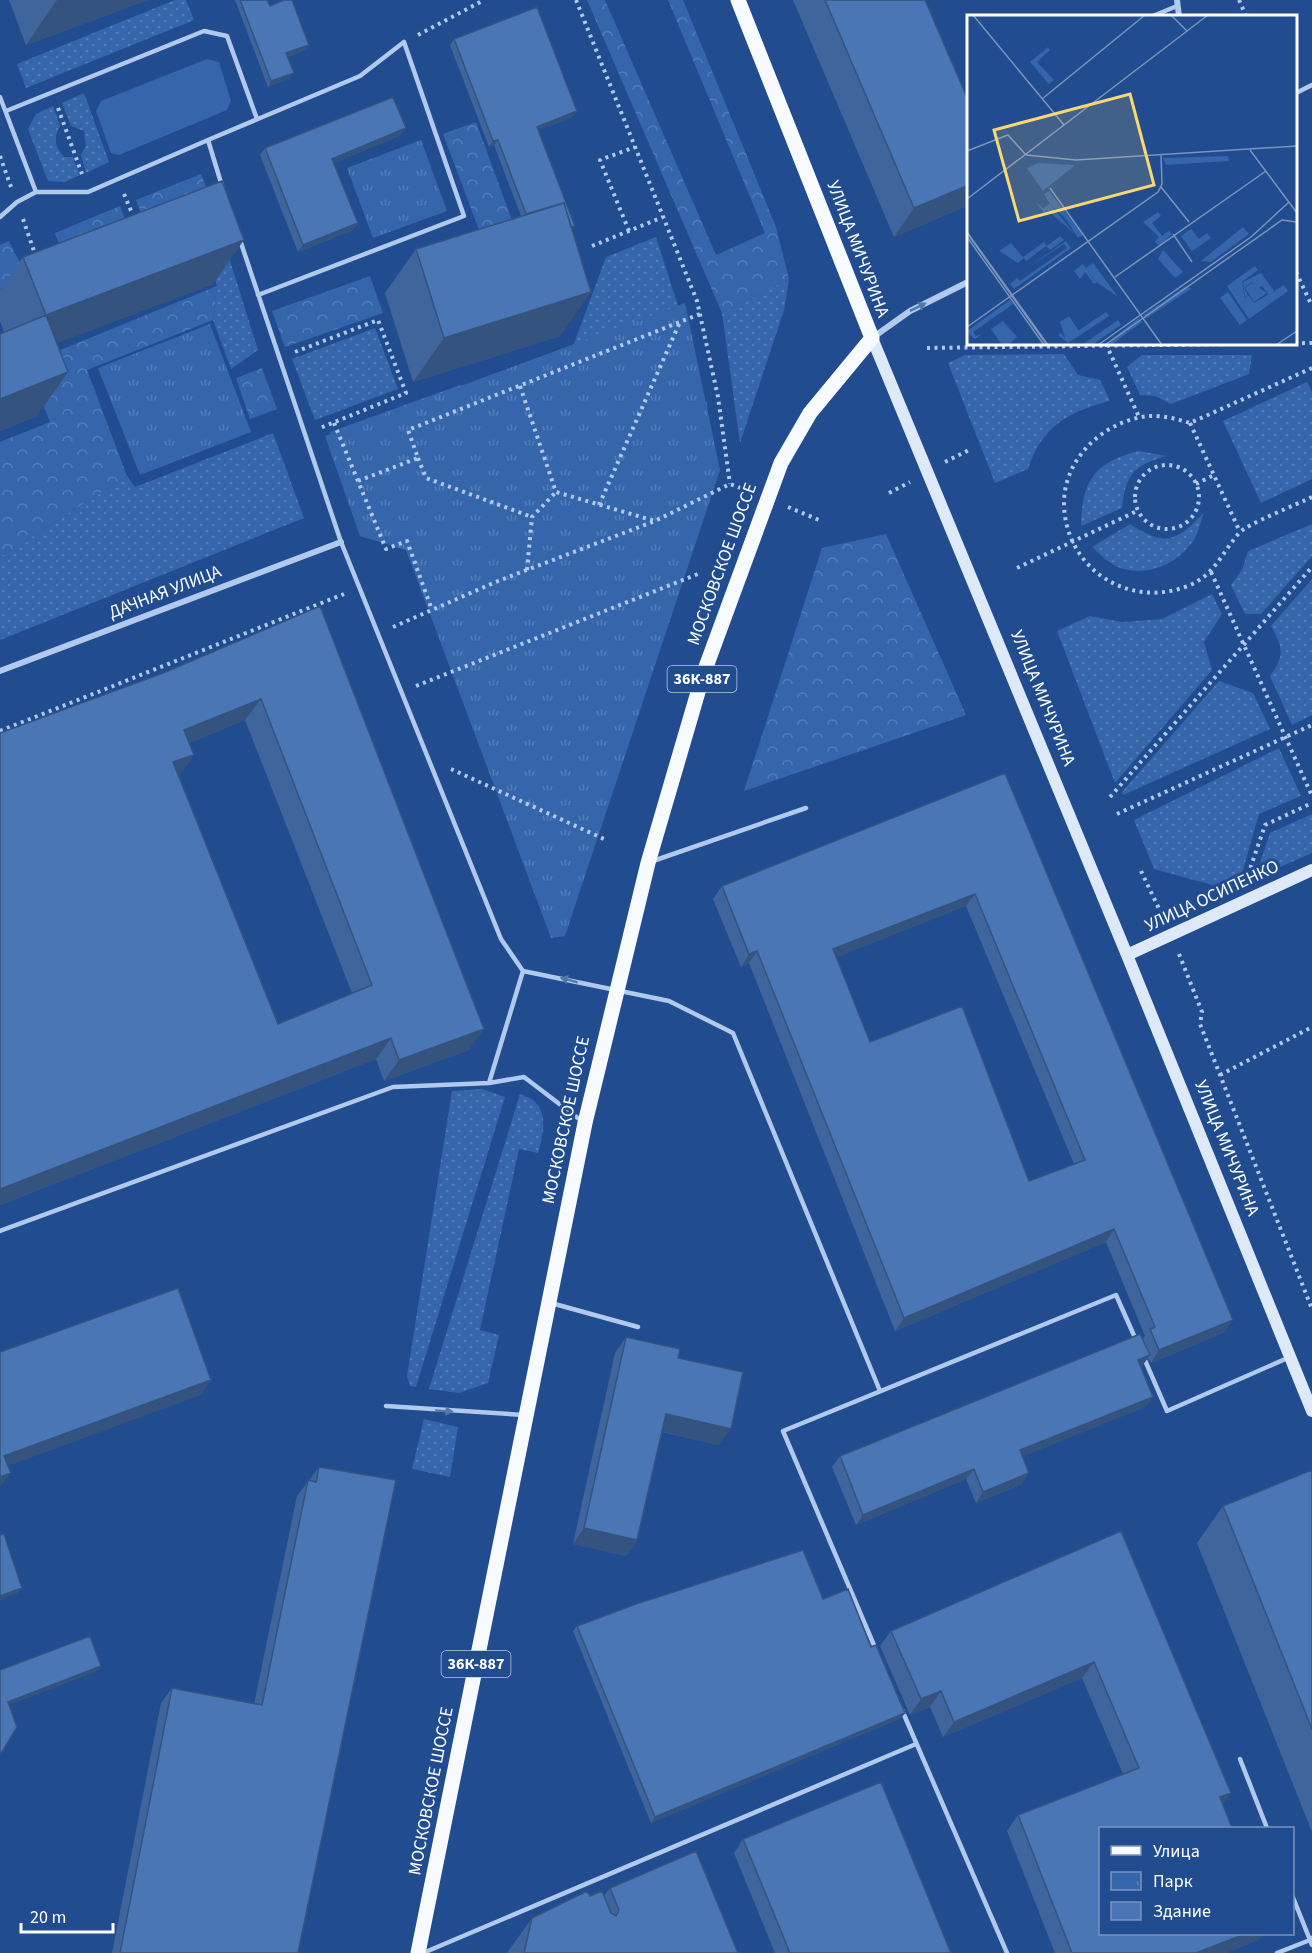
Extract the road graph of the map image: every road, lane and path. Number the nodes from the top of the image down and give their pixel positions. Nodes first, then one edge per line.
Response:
1 (484, 0) edge
2 (576, 0) edge
3 (738, 0) edge
4 (1239, 0) edge
5 (1177, 3) edge
6 (1156, 15) edge
7 (1246, 15) edge
8 (404, 42) junction
9 (1312, 85) edge
10 (1297, 92) edge
11 (52, 93) junction
12 (0, 97) edge
13 (6, 111) junction
14 (257, 119) junction
15 (208, 140) junction
16 (635, 147) junction
17 (0, 156) edge
18 (118, 179) junction
19 (36, 192) junction
20 (88, 192) junction
21 (224, 193) edge
22 (17, 202) junction
23 (0, 217) edge
24 (663, 217) junction
25 (135, 222) edge
26 (629, 231) junction
27 (239, 238) edge
28 (592, 246) dead end
29 (38, 261) edge
30 (1297, 274) edge
31 (967, 283) edge
32 (258, 295) junction
33 (1312, 306) edge
34 (700, 314) junction
35 (680, 322) junction
36 (872, 338) junction
37 (1297, 344) edge
38 (1312, 344) edge
39 (1106, 345) edge
40 (927, 348) dead end
41 (279, 357) junction
42 (1312, 368) edge
43 (520, 386) junction
44 (1139, 417) junction
45 (334, 423) junction
46 (1190, 423) junction
47 (305, 435) junction
48 (418, 458) junction
49 (1214, 476) junction
50 (358, 481) junction
51 (1196, 484) junction
52 (556, 492) junction
53 (1312, 498) edge
54 (599, 505) junction
55 (1137, 511) junction
56 (532, 517) junction
57 (655, 521) junction
58 (1240, 532) junction
59 (1073, 541) junction
60 (341, 542) junction
61 (1312, 567) edge
62 (1017, 568) dead end
63 (526, 570) junction
64 (1211, 572) junction
65 (698, 573) dead end
66 (359, 588) junction
67 (432, 610) junction
68 (376, 634) junction
69 (1244, 645) junction
70 (0, 671) edge
71 (402, 692) junction
72 (1312, 725) edge
73 (0, 731) edge
74 (1286, 737) junction
75 (428, 759) junction
76 (1312, 796) edge
77 (1110, 797) dead end
78 (1312, 803) edge
79 (806, 808) dead end
80 (1118, 814) dead end
81 (603, 839) dead end
82 (648, 863) junction
83 (1312, 870) edge
84 (1247, 878) dead end
85 (1127, 955) junction
86 (523, 971) junction
87 (615, 992) junction
88 (1202, 1012) dead end
89 (1312, 1027) edge
90 (1220, 1075) junction
91 (489, 1083) junction
92 (585, 1123) junction
93 (0, 1231) edge
94 (549, 1302) junction
95 (1312, 1308) edge
96 (638, 1327) dead end
97 (1290, 1357) junction
98 (880, 1391) junction
99 (386, 1406) dead end
100 (1312, 1411) edge
101 (526, 1416) junction
102 (880, 1658) edge
103 (898, 1701) edge
104 (916, 1744) junction
105 (1240, 1759) dead end
106 (1267, 1827) edge
107 (562, 1895) junction
108 (1294, 1898) edge
109 (566, 1905) edge
110 (1311, 1941) edge
111 (418, 1953) edge
112 (423, 1953) edge
113 (1007, 1953) edge
114 (1277, 1953) edge

1 - 8 path
2 - 16 path
3 - 36 main road, УЛИЦА МИЧУРИНА
4 - 7 path
5 - 6 lane
8 - 14 lane
8 - 32 lane
9 - 10 lane
11 - 13 lane
11 - 14 lane
11 - 20 path
12 - 13 lane
13 - 19 lane
14 - 15 lane
15 - 18 lane
15 - 21 lane
16 - 24 path
16 - 26 path
17 - 22 path
18 - 20 lane
18 - 25 path
19 - 20 lane
19 - 22 lane
22 - 23 lane
22 - 29 path
24 - 26 path
24 - 34 path
26 - 28 path
27 - 32 lane
30 - 33 path
36 -> 31 street
32 - 41 lane
34 - 35 path
34 - 57 path
35 - 43 path
35 - 54 path
36 - 82 main road, МОСКОВСКОЕ ШОССЕ / 36К-887
36 - 85 main road, УЛИЦА МИЧУРИНА
37 - 38 path
39 - 40 path
39 - 44 path
41 - 45 path
41 - 47 lane
42 - 46 path
43 - 48 path
43 - 52 path
44 - 46 path
44 - 59 path
45 - 47 path
45 - 50 path
46 - 49 path
47 - 60 lane
48 - 50 path
48 - 56 path
49 - 51 path
49 - 58 path
50 - 67 path
51 - 55 path
51 - 55 path
52 - 54 path
52 - 56 path
53 - 58 path
54 - 57 path
55 - 59 path
56 - 63 path
57 - 63 path
58 - 64 path
59 - 62 path
59 - 64 path
60 - 66 lane
60 - 70 street, ДАЧНАЯ УЛИЦА
61 - 69 path
63 - 67 path
64 - 69 path
65 - 71 path
66 - 68 lane
66 - 73 path
67 - 68 path
68 - 71 lane
69 - 74 path
69 - 77 path
71 - 75 lane
72 - 74 path
74 - 76 path
74 - 80 path
75 - 81 path
75 - 86 lane
78 - 84 path
79 - 82 lane
82 - 87 main road, МОСКОВСКОЕ ШОССЕ / 36К-887
83 - 85 main road, УЛИЦА ОСИПЕНКО
85 - 97 main road, УЛИЦА МИЧУРИНА
87 -> 86 lane
86 - 91 lane
87 - 92 main road, МОСКОВСКОЕ ШОССЕ / 36К-887
87 - 98 lane
88 - 90 path
89 - 90 path
90 - 95 path
91 - 92 lane
91 - 93 lane
92 - 94 main road, МОСКОВСКОЕ ШОССЕ / 36К-887
94 - 96 lane
94 - 101 main road, МОСКОВСКОЕ ШОССЕ / 36К-887
97 - 98 lane
97 - 100 main road, УЛИЦА МИЧУРИНА
98 - 102 lane
99 -> 101 lane
101 - 111 main road, МОСКОВСКОЕ ШОССЕ / 36К-887
103 - 104 lane
104 - 107 lane
104 - 113 lane
105 - 106 lane
107 - 109 lane
107 - 112 lane
108 - 110 lane
110 - 114 lane

